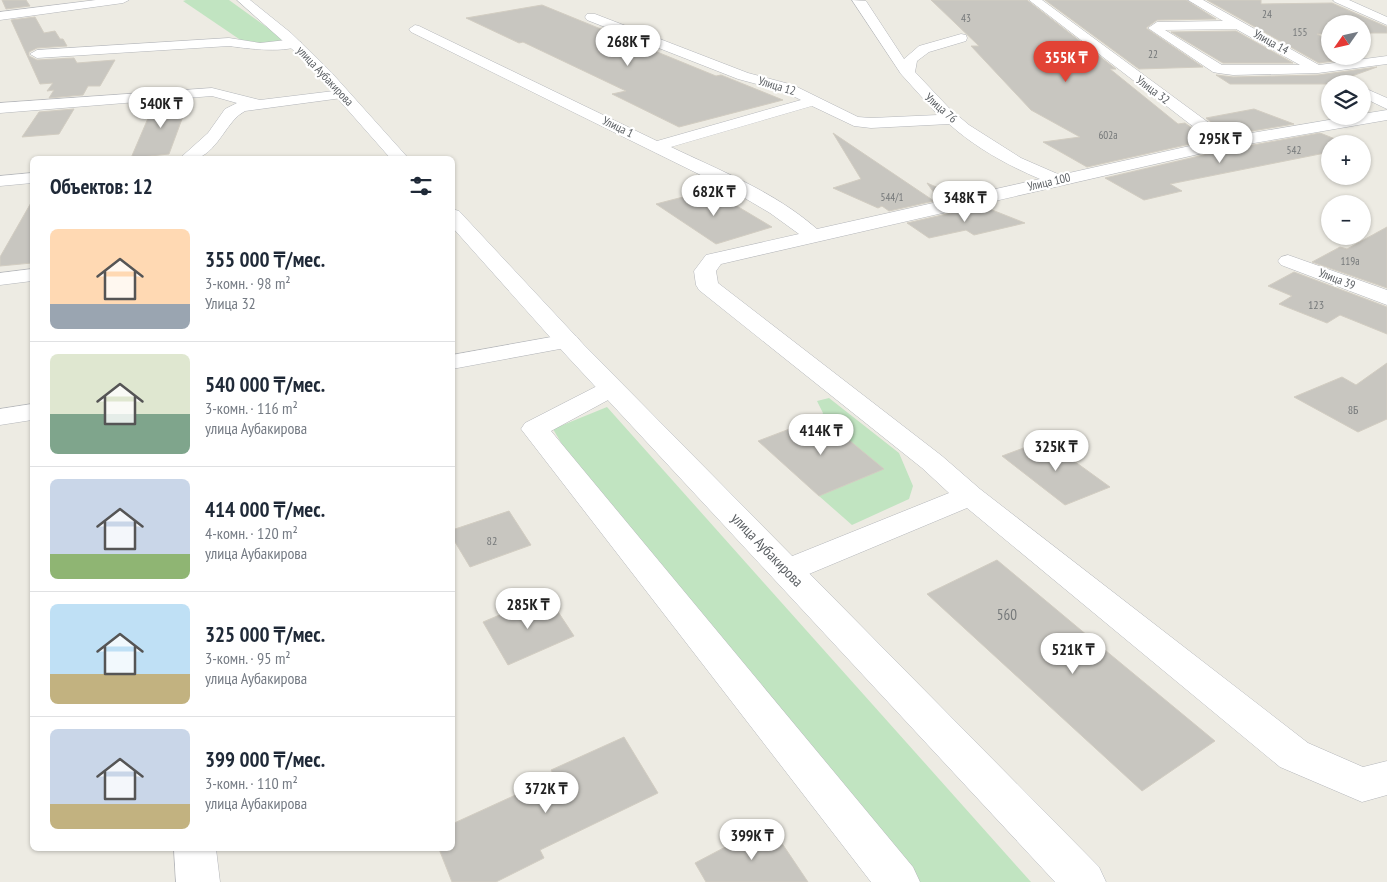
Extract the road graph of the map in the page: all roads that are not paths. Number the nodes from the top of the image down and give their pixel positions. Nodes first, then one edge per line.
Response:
1 (123, 0) edge
2 (243, 0) edge
3 (858, 0) edge
4 (1035, 0) edge
5 (1194, 0) edge
6 (1339, 0) edge
7 (0, 16) edge
8 (591, 17) dead end
9 (1387, 21) edge
10 (1239, 25) junction
11 (415, 29) dead end
12 (961, 38) dead end
13 (295, 44) junction
14 (37, 54) dead end
15 (1387, 60) edge
16 (1318, 69) junction
17 (908, 72) junction
18 (1330, 75) edge
19 (342, 94) junction
20 (1371, 96) edge
21 (811, 100) junction
22 (257, 104) junction
23 (1387, 104) edge
24 (0, 108) edge
25 (1387, 115) edge
26 (954, 119) junction
27 (1225, 143) junction
28 (656, 146) junction
29 (191, 156) edge
30 (398, 156) edge
31 (30, 178) edge
32 (1057, 180) junction
33 (0, 181) edge
34 (455, 218) edge
35 (813, 236) junction
36 (1288, 261) dead end
37 (30, 275) edge
38 (0, 279) edge
39 (1387, 298) edge
40 (568, 341) junction
41 (455, 361) edge
42 (612, 388) junction
43 (30, 412) edge
44 (0, 417) edge
45 (970, 496) junction
46 (786, 571) junction
47 (1387, 778) edge
48 (195, 851) edge
49 (198, 882) edge
50 (898, 882) edge
51 (1084, 882) edge

1 - 7 street
2 - 13 street, улица Аубакирова
3 - 17 street, Улица 76
4 - 27 street, Улица 32
5 - 10 street, Улица 14
6 - 9 street
8 - 21 street, Улица 12
10 - 16 street, Улица 14
10 - 16 street
11 - 28 street, Улица 1
12 - 17 street
13 - 14 street
13 - 19 street, улица Аубакирова
15 - 16 street
16 - 18 street, Улица 14
17 - 26 street, Улица 76
19 - 22 street
19 - 30 street, улица Аубакирова
20 - 23 street
21 - 26 street
21 - 28 street, Улица 12
22 - 24 street
22 - 29 street
25 - 27 street, Улица 100
26 - 32 street, Улица 76
27 - 32 street, Улица 100
28 - 35 street, Улица 1
31 - 33 street
32 - 35 street, Улица 100
34 - 40 street, улица Аубакирова
35 - 45 street, Улица 100
36 - 39 street, Улица 39
37 - 38 street
40 - 41 street
40 - 42 street, улица Аубакирова
42 - 46 street, улица Аубакирова
42 - 50 street
43 - 44 street
45 - 46 street
45 - 47 street
46 - 51 street, улица Аубакирова
48 - 49 street

